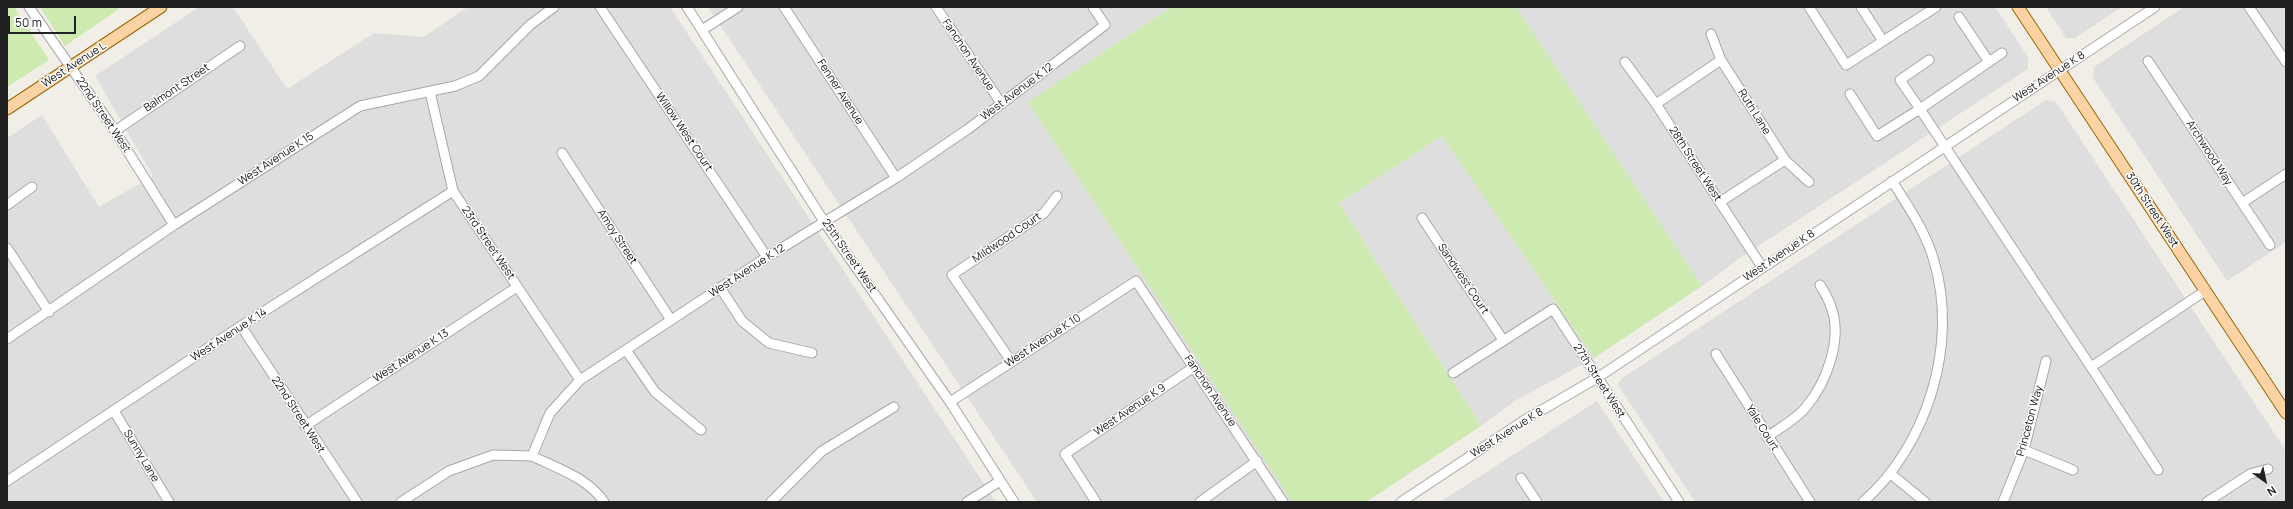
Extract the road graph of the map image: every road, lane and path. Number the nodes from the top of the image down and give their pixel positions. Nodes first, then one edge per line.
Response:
1 (29, 7) edge
2 (161, 7) edge
3 (554, 7) edge
4 (600, 7) edge
5 (687, 7) edge
6 (738, 7) edge
7 (784, 7) edge
8 (936, 7) edge
9 (1093, 7) edge
10 (1809, 7) edge
11 (1861, 7) edge
12 (1936, 7) edge
13 (2018, 7) edge
14 (2155, 7) edge
15 (2249, 7) edge
16 (1959, 17) dead end
17 (702, 30) junction
18 (1711, 34) dead end
19 (1883, 41) junction
20 (240, 46) dead end
21 (2002, 53) dead end
22 (1721, 60) junction
23 (1929, 60) dead end
24 (2148, 61) dead end
25 (1625, 62) dead end
26 (1989, 62) junction
27 (2286, 62) edge
28 (70, 67) junction
29 (2059, 69) junction
30 (430, 92) junction
31 (1850, 94) dead end
32 (1000, 103) junction
33 (1656, 104) junction
34 (7, 109) edge
35 (1920, 109) junction
36 (115, 131) junction
37 (1945, 145) junction
38 (562, 153) dead end
39 (1785, 160) junction
40 (2286, 174) edge
41 (896, 178) junction
42 (1892, 181) junction
43 (1809, 182) dead end
44 (32, 187) dead end
45 (453, 191) junction
46 (1057, 196) dead end
47 (1720, 202) junction
48 (2242, 203) junction
49 (7, 205) edge
50 (1422, 218) dead end
51 (826, 223) junction
52 (174, 226) junction
53 (2270, 245) dead end
54 (7, 248) edge
55 (767, 257) junction
56 (1762, 267) junction
57 (1136, 281) joint
58 (1820, 285) dead end
59 (517, 287) junction
60 (721, 289) junction
61 (2205, 291) junction
62 (49, 312) junction
63 (672, 320) junction
64 (241, 326) junction
65 (7, 339) edge
66 (1503, 340) junction
67 (626, 350) junction
68 (812, 353) dead end
69 (1716, 354) dead end
70 (1011, 361) junction
71 (2046, 361) dead end
72 (1194, 367) junction
73 (2090, 367) junction
74 (1453, 374) dead end
75 (1597, 378) junction
76 (580, 380) junction
77 (950, 402) junction
78 (894, 407) dead end
79 (2285, 409) edge
80 (114, 411) junction
81 (305, 426) junction
82 (701, 430) dead end
83 (1767, 437) junction
84 (2024, 450) junction
85 (532, 456) junction
86 (1257, 461) junction
87 (2268, 469) dead end
88 (2073, 470) dead end
89 (2158, 470) dead end
90 (1891, 474) junction
91 (1521, 478) dead end
92 (7, 481) edge
93 (1000, 481) junction
94 (169, 502) edge
95 (357, 502) edge
96 (401, 502) edge
97 (604, 502) edge
98 (771, 502) edge
99 (967, 502) edge
100 (1014, 502) edge
101 (1096, 502) edge
102 (1200, 502) edge
103 (1283, 502) edge
104 (1400, 502) edge
105 (1537, 502) edge
106 (1679, 502) edge
107 (1810, 502) edge
108 (1863, 502) edge
109 (1925, 502) edge
110 (2003, 502) edge
111 (2207, 502) edge

1 - 28 street, 22nd Street West
2 - 28 main road, West Avenue L
3 - 30 street, West Avenue K 15
4 - 55 street, Willow West Court
5 - 17 street, 25th Street West
6 - 17 street
7 - 41 street, Fenner Avenue
8 - 32 street, Fanchon Avenue
9 - 32 street, West Avenue K 12
10 - 19 street
11 - 19 street
12 - 19 street
13 - 29 main road, 30th Street West
14 - 29 street, West Avenue K 8
15 - 27 street
16 - 26 street
17 - 51 street, 25th Street West
18 - 22 street, Ruth Lane
20 - 36 street, Balmont Street
21 - 26 street
22 - 33 street
22 - 39 street, Ruth Lane
23 - 35 street
24 - 48 street, Archwood Way
25 - 33 street, 28th Street West
26 - 35 street
28 - 34 main road, West Avenue L
28 - 36 street, 22nd Street West
29 - 37 street, West Avenue K 8
29 - 61 main road, 30th Street West
30 - 45 street, 23rd Street West
30 - 52 street, West Avenue K 15
31 - 35 street
32 - 41 street, West Avenue K 12
33 - 47 street, 28th Street West
35 - 37 street
36 - 52 street, 22nd Street West
37 - 42 street, West Avenue K 8
37 - 73 street
38 - 63 street, Amoy Street
39 - 43 street, Ruth Lane
39 - 47 street
40 - 48 street
41 - 51 street, West Avenue K 12
42 - 56 street, West Avenue K 8
42 - 90 street
44 - 49 street
45 - 59 street, 23rd Street West
45 - 64 street, West Avenue K 14
46 - 70 street, Mildwood Court
47 - 56 street, 28th Street West
48 - 53 street, Archwood Way
50 - 66 street, Sandwest Court
51 - 55 street, West Avenue K 12
51 - 77 street, 25th Street West
52 - 62 street, West Avenue K 15
54 - 62 street
55 - 60 street, West Avenue K 12
56 - 75 street, West Avenue K 8
57 - 70 street, West Avenue K 10
57 - 72 street, Fanchon Avenue
58 - 83 street
59 - 76 street, 23rd Street West
59 - 81 street, West Avenue K 13
60 - 63 street, West Avenue K 12
60 - 68 street
61 - 73 street
61 - 79 main road, 30th Street West
62 - 65 street, West Avenue K 15
63 - 67 street, West Avenue K 12
64 - 80 street, West Avenue K 14
64 - 81 street, 22nd Street West
66 - 74 street
66 - 75 street, 27th Street West
67 - 76 street, West Avenue K 12
67 - 82 street
69 - 83 street, Yale Court
70 - 77 street, West Avenue K 10
71 - 84 street, Princeton Way
72 - 86 street, Fanchon Avenue
72 - 101 street, West Avenue K 9
73 - 89 street
75 - 104 street, West Avenue K 8
75 - 106 street, 27th Street West
76 - 85 street, West Avenue K 12
77 - 93 street, 25th Street West
78 - 98 street
80 - 92 street, West Avenue K 14
80 - 94 street, Sunny Lane
81 - 95 street, 22nd Street West
83 - 107 street, Yale Court
84 - 88 street
84 - 110 street, Princeton Way
85 - 96 street
85 - 97 street
86 - 102 street
86 - 103 street, Fanchon Avenue
87 - 111 street
90 - 108 street
90 - 109 street
91 - 105 street
93 - 99 street
93 - 100 street, 25th Street West

